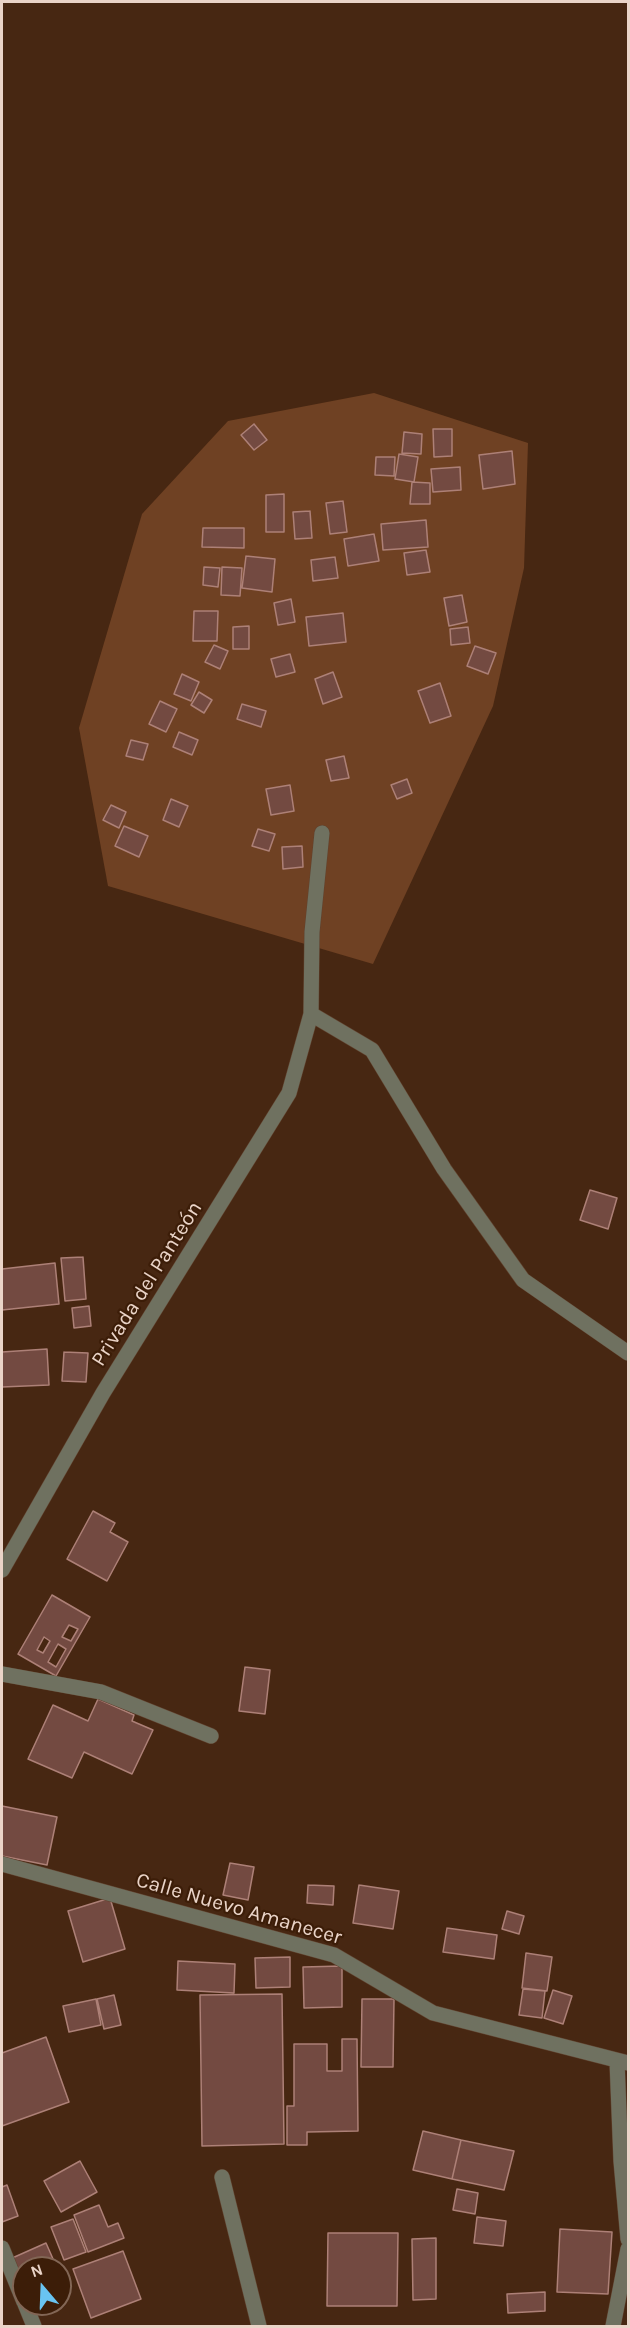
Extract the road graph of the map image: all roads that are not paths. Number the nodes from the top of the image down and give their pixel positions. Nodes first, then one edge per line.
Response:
1 (322, 833) dead end
2 (311, 1014) junction
3 (628, 1353) edge
4 (2, 1570) edge
5 (2, 1674) edge
6 (211, 1736) dead end
7 (2, 1864) edge
8 (623, 2062) edge
9 (222, 2177) dead end
10 (628, 2239) edge
11 (2, 2248) edge
12 (628, 2249) edge
13 (12, 2273) edge
14 (259, 2326) edge
15 (613, 2326) edge

1 - 2 street, Privada del Panteón
2 - 3 street
2 - 4 street, Privada del Panteón
5 - 6 street
7 - 8 street, Calle Nuevo Amanecer
8 - 10 street
9 - 14 street
11 - 13 street
12 - 15 street

